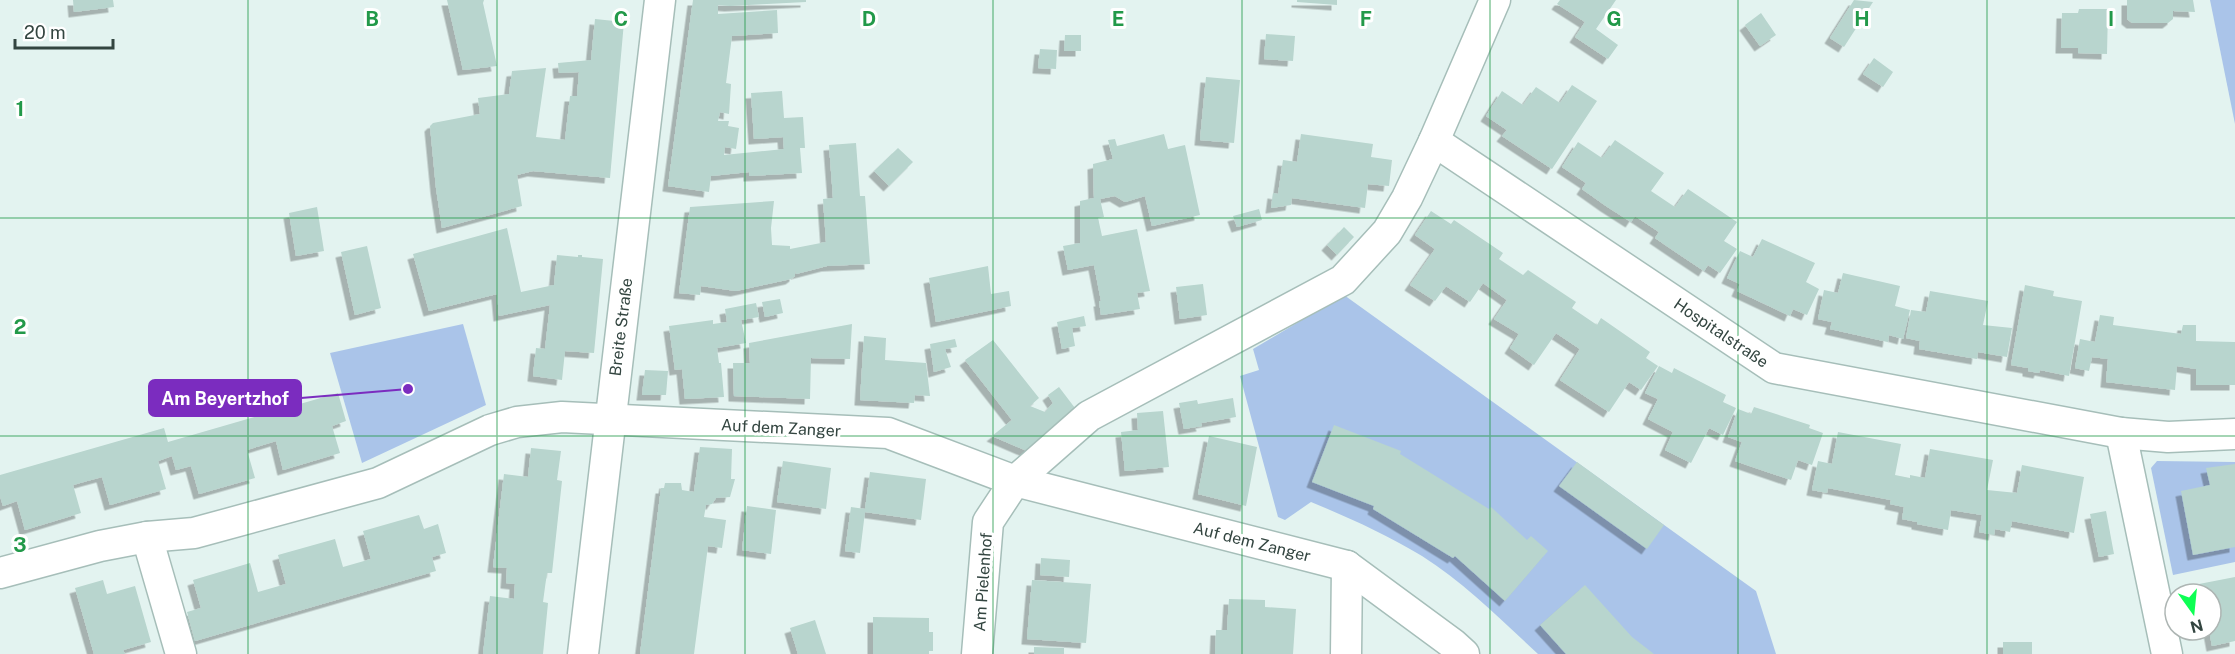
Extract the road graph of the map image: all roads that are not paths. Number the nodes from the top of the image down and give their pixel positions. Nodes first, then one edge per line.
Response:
1 (660, 0) edge
2 (1495, 0) edge
3 (1434, 141) junction
4 (610, 420) junction
5 (2121, 434) junction
6 (2235, 434) edge
7 (1015, 481) junction
8 (147, 537) junction
9 (1347, 566) junction
10 (0, 573) edge
11 (181, 654) edge
12 (583, 654) edge
13 (978, 654) edge
14 (1346, 654) edge
15 (1464, 654) edge
16 (2167, 654) edge

1 - 4 street, Breite Straße
2 - 3 street
3 - 5 street, Hospitalstraße
3 - 7 street
4 - 7 street, Auf dem Zanger
4 - 8 street, Auf dem Zanger
4 - 12 street, Breite Straße
5 - 6 street, Hospitalstraße
5 - 16 street
7 - 9 street, Auf dem Zanger
7 - 13 street, Am Pielenhof
8 - 10 street, Auf dem Zanger
8 - 11 street
9 - 14 street
9 - 15 street, Auf dem Zanger

